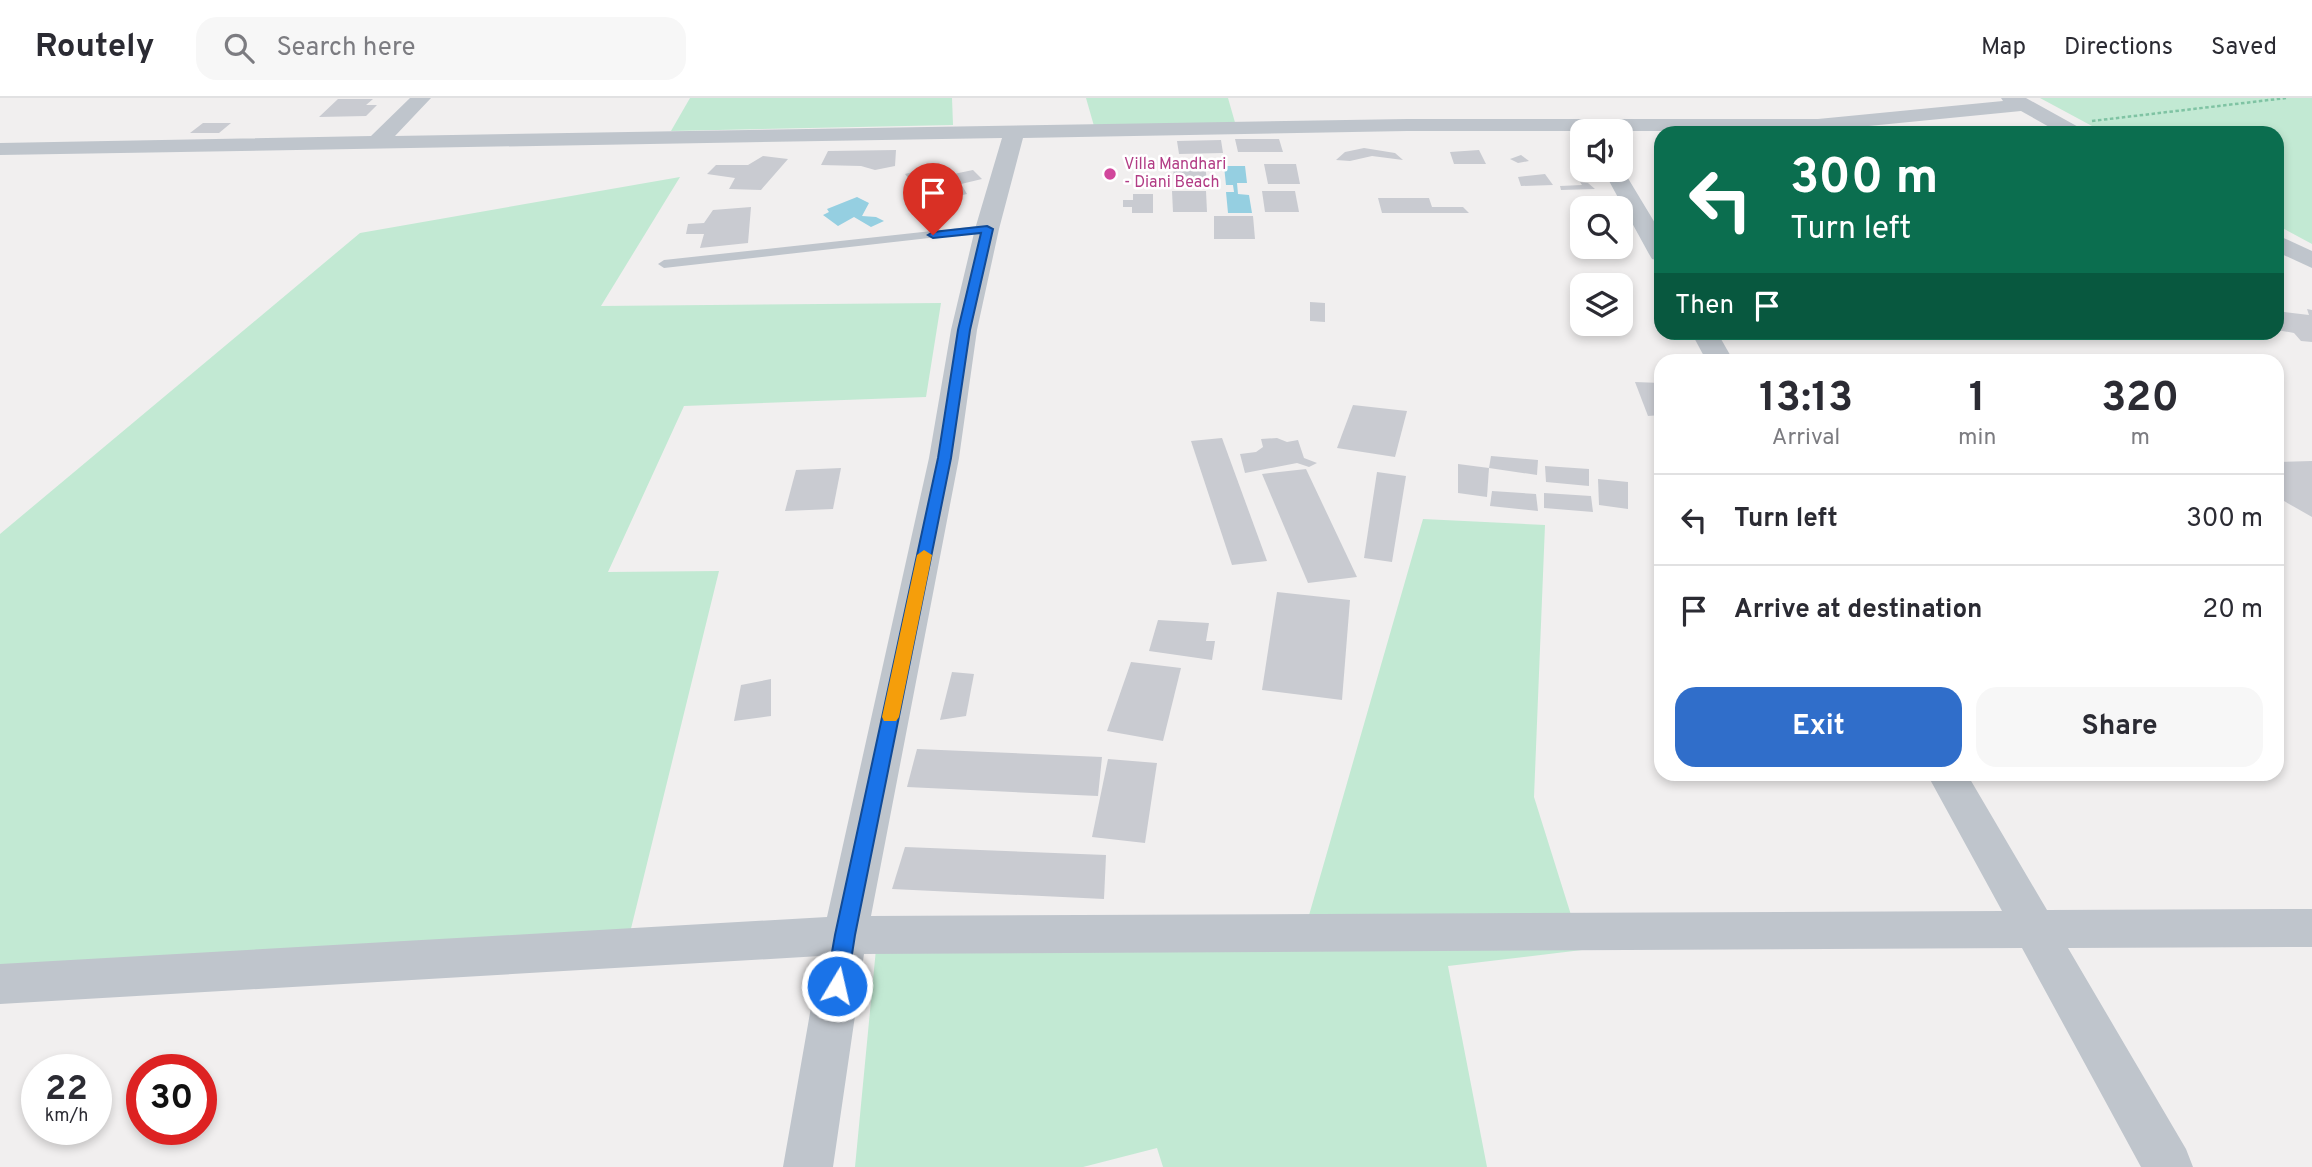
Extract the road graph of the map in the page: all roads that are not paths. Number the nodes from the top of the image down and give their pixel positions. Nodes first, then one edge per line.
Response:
1 (421, 98) edge
2 (2017, 102) edge
3 (1762, 126) edge
4 (2061, 126) edge
5 (1570, 127) edge
6 (1633, 128) edge
7 (1654, 128) edge
8 (1014, 134) junction
9 (377, 142) junction
10 (0, 149) edge
11 (1621, 182) edge
12 (987, 229) junction
13 (1654, 241) edge
14 (2284, 246) edge
15 (2312, 261) edge
16 (664, 264) dead end
17 (1951, 781) edge
18 (2032, 928) junction
19 (2312, 928) edge
20 (845, 935) junction
21 (0, 984) edge
22 (808, 1167) edge
23 (2168, 1167) edge

1 - 9 street
2 - 3 street
2 - 4 street
5 - 8 street
6 - 7 street
8 - 9 street
8 - 12 street
9 - 10 street
11 - 13 street
12 - 16 lane
12 - 20 street
14 - 15 street
17 - 18 street
18 - 19 street
18 - 20 street
18 - 23 street
20 - 21 street
20 - 22 street

